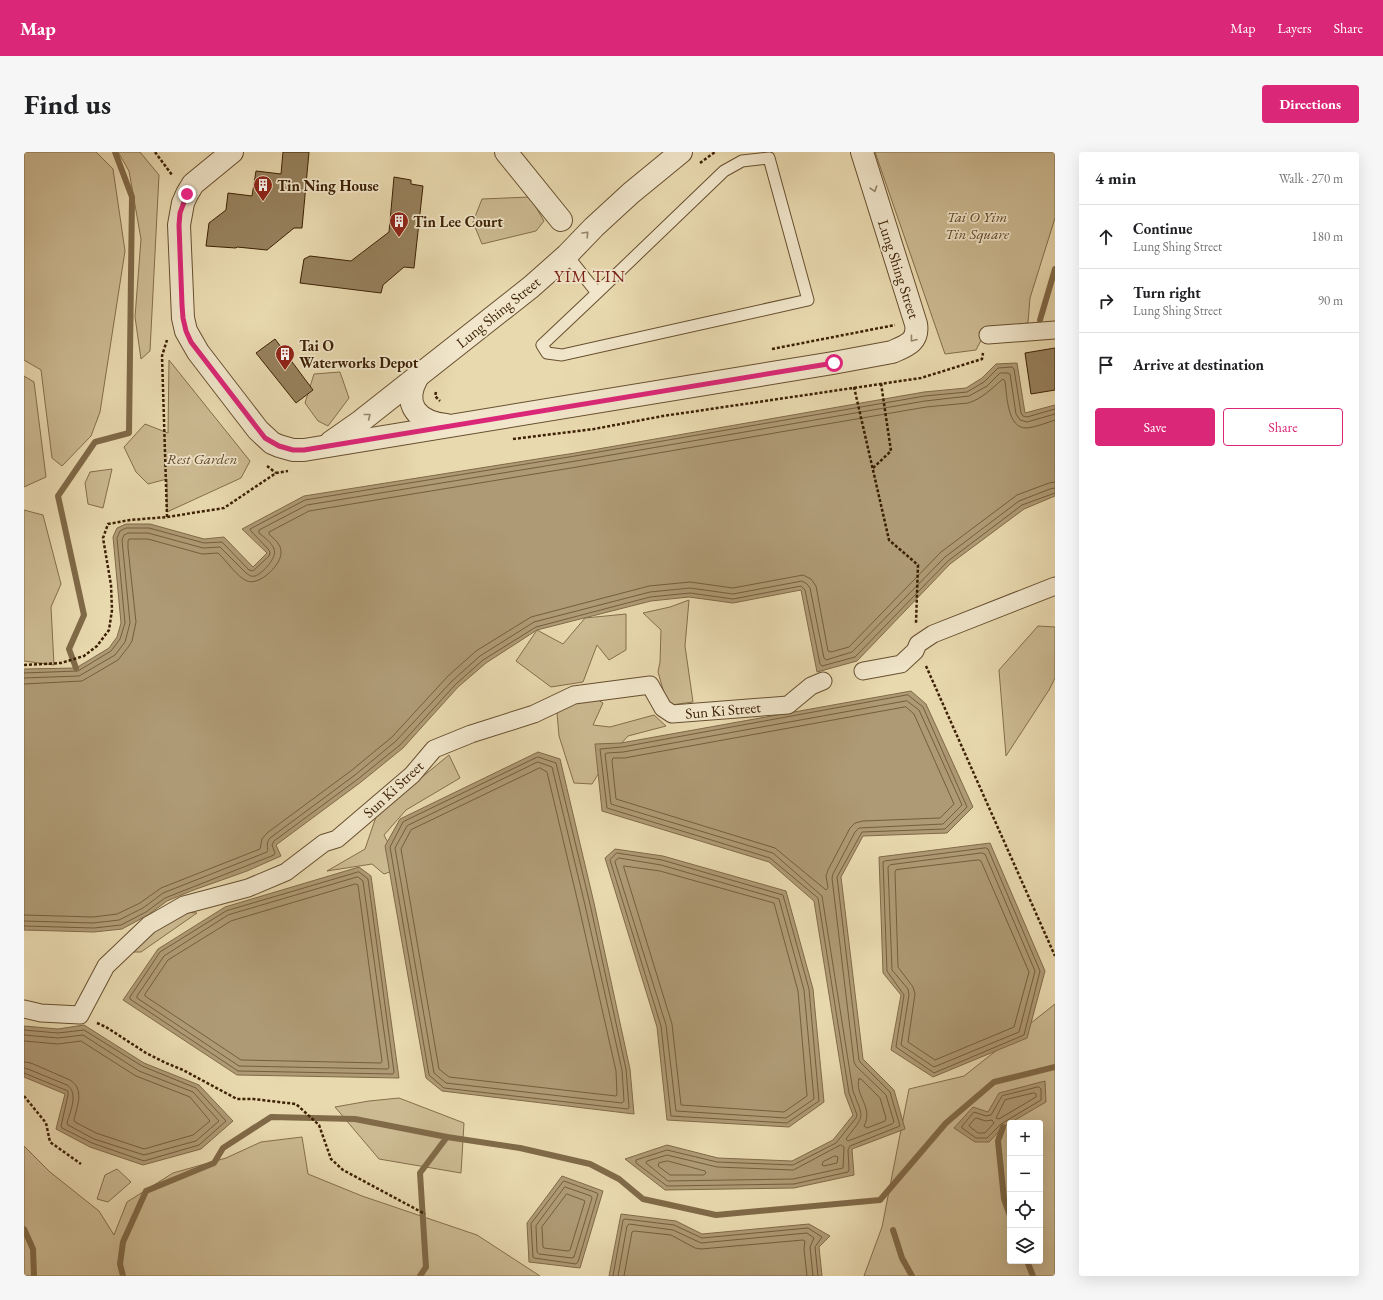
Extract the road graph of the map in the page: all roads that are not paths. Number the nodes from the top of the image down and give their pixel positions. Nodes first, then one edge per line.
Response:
1 (232, 152) edge
2 (506, 152) edge
3 (681, 152) edge
4 (862, 152) edge
5 (561, 220) dead end
6 (567, 255) junction
7 (597, 293) junction
8 (1055, 330) edge
9 (988, 335) road end
10 (417, 378) junction
11 (454, 425) junction
12 (325, 446) junction
13 (1055, 586) edge
14 (863, 671) dead end
15 (822, 681) dead end
16 (24, 1009) edge

1 - 12 street, Lung Shing Street
2 - 5 street
6 -> 3 street, Lung Shing Street
4 -> 11 street, Lung Shing Street
6 - 7 lane
6 - 10 street, Lung Shing Street
7 - 7 lane
8 - 9 street
10 - 11 street
12 -> 10 street, Lung Shing Street
11 - 12 street, Lung Shing Street
13 - 14 street
15 - 16 street, Sun Ki Street

